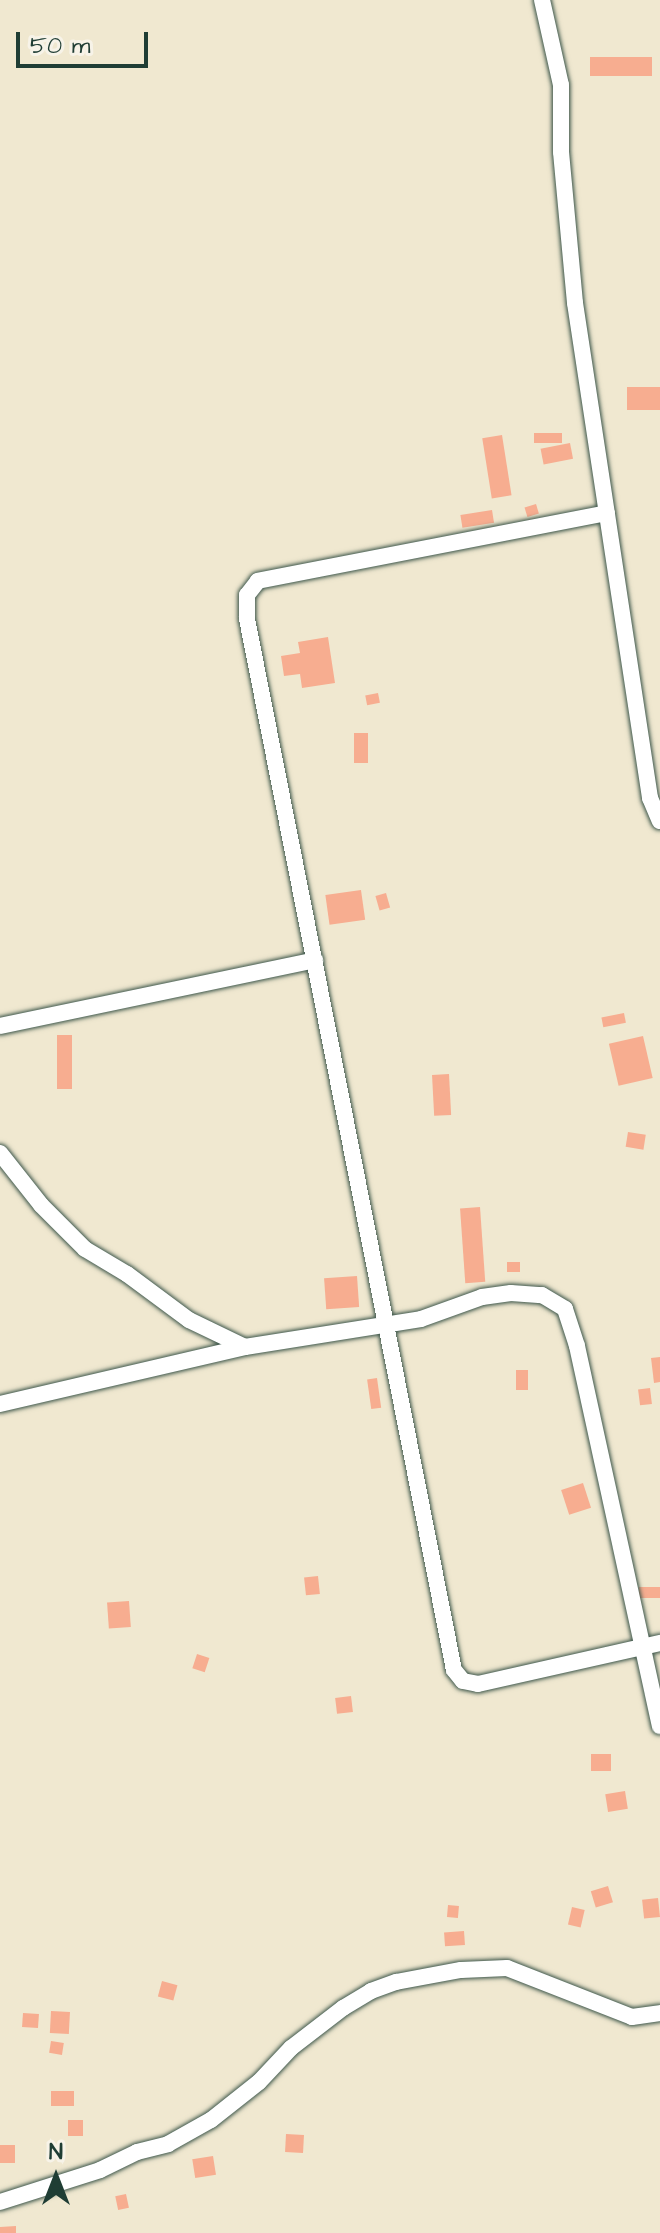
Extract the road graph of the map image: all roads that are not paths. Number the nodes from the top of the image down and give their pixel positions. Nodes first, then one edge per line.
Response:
1 (542, 0) edge
2 (607, 513) junction
3 (660, 821) edge
4 (315, 960) junction
5 (0, 1026) edge
6 (0, 1153) edge
7 (388, 1325) junction
8 (245, 1347) junction
9 (0, 1404) edge
10 (652, 1645) edge
11 (660, 1726) edge
12 (660, 2013) edge
13 (0, 2202) edge

1 - 2 street
2 - 3 street
2 - 4 street
4 - 5 street
4 - 7 street
6 - 8 street
7 - 8 street
7 - 10 street
7 - 10 street
8 - 9 street
10 - 11 street
12 - 13 street

